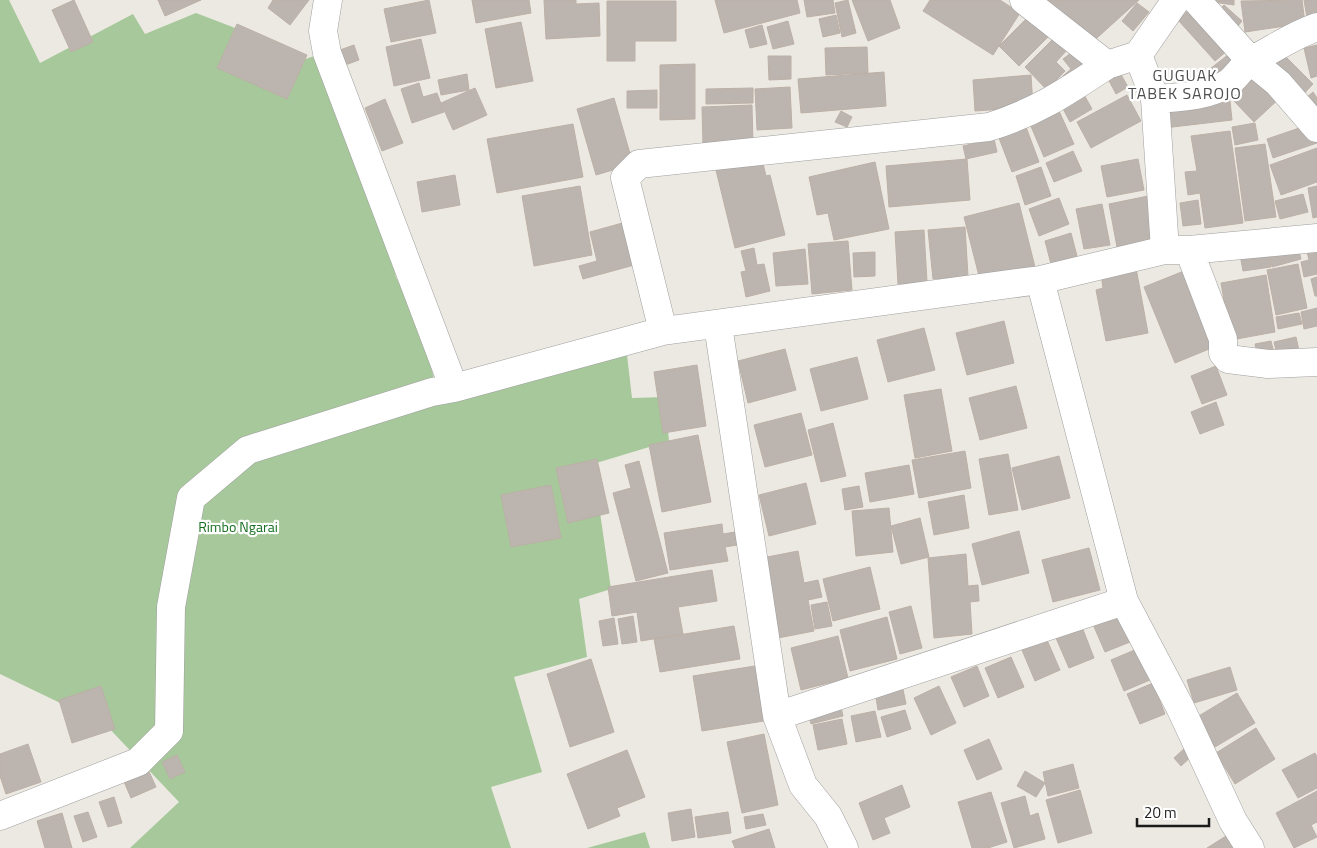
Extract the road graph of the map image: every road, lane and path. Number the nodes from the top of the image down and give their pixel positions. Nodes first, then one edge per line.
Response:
1 (328, 0) edge
2 (1024, 0) edge
3 (1176, 0) edge
4 (1196, 0) edge
5 (1317, 27) edge
6 (1138, 55) junction
7 (1251, 61) junction
8 (1107, 65) junction
9 (1155, 99) junction
10 (1317, 128) edge
11 (1317, 238) edge
12 (1177, 250) junction
13 (1040, 280) junction
14 (718, 325) junction
15 (663, 331) junction
16 (1317, 362) edge
17 (454, 388) junction
18 (1124, 600) junction
19 (777, 716) junction
20 (0, 816) edge
21 (844, 848) edge
22 (1250, 848) edge

1 - 17 street
2 - 8 street
3 - 6 street
4 - 7 street
5 - 7 street
6 - 8 street
6 - 9 street
7 - 9 street
7 - 10 street
8 - 15 street
9 - 12 street
11 - 12 street
12 - 13 street
12 - 16 street
13 - 14 street
13 - 18 street
14 - 15 street
14 - 19 street
15 - 17 street
17 - 20 street
18 - 19 street
18 - 22 street
19 - 21 street

